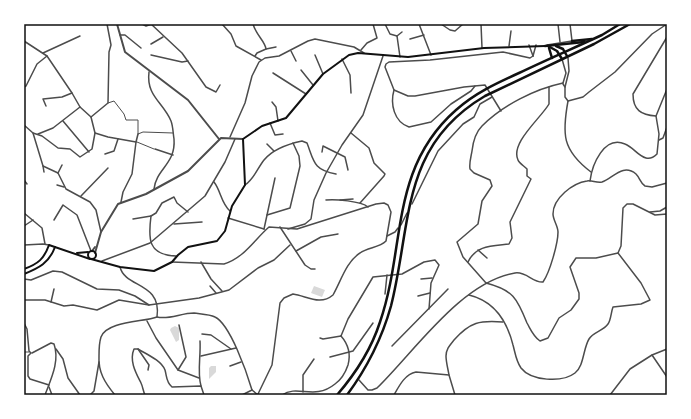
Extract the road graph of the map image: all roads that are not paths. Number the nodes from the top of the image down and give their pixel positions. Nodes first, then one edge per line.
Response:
1 (107, 24) edge
2 (117, 24) edge
3 (142, 24) edge
4 (152, 24) edge
5 (226, 24) edge
6 (253, 24) edge
7 (373, 24) edge
8 (385, 24) edge
9 (419, 24) edge
10 (442, 24) edge
11 (463, 24) edge
12 (481, 24) edge
13 (558, 24) edge
14 (570, 24) edge
15 (620, 24) edge
16 (630, 24) edge
17 (667, 24) edge
18 (223, 25) edge
19 (511, 31) dead end
20 (402, 32) dead end
21 (120, 35) junction
22 (424, 35) junction
23 (80, 36) dead end
24 (397, 36) junction
25 (163, 37) junction
26 (667, 37) edge
27 (410, 39) dead end
28 (592, 39) junction
29 (24, 40) edge
30 (572, 41) junction
31 (560, 42) junction
32 (587, 42) junction
33 (151, 44) dead end
34 (529, 45) junction
35 (536, 45) junction
36 (509, 46) junction
37 (547, 46) junction
38 (555, 46) junction
39 (276, 47) dead end
40 (141, 48) dead end
41 (482, 48) junction
42 (266, 49) junction
43 (361, 50) junction
44 (291, 51) junction
45 (565, 52) junction
46 (43, 53) junction
47 (366, 54) junction
48 (560, 54) junction
49 (151, 55) dead end
50 (315, 55) dead end
51 (431, 55) junction
52 (47, 56) junction
53 (255, 56) junction
54 (383, 56) junction
55 (533, 56) junction
56 (567, 56) junction
57 (400, 57) junction
58 (552, 58) junction
59 (342, 59) junction
60 (562, 59) junction
61 (261, 60) junction
62 (188, 61) junction
63 (296, 61) dead end
64 (301, 70) dead end
65 (149, 72) junction
66 (272, 73) dead end
67 (323, 74) junction
68 (563, 83) junction
69 (313, 84) junction
70 (220, 85) dead end
71 (475, 86) junction
72 (548, 86) junction
73 (24, 87) edge
74 (565, 87) junction
75 (394, 90) junction
76 (667, 90) edge
77 (72, 93) junction
78 (351, 93) dead end
79 (306, 94) junction
80 (492, 97) junction
81 (568, 100) junction
82 (272, 102) dead end
83 (108, 103) junction
84 (46, 106) dead end
85 (80, 107) junction
86 (501, 111) junction
87 (656, 116) junction
88 (92, 117) junction
89 (63, 121) junction
90 (278, 121) junction
91 (270, 123) junction
92 (24, 125) edge
93 (667, 127) edge
94 (351, 132) junction
95 (33, 133) junction
96 (95, 133) junction
97 (173, 133) junction
98 (38, 134) junction
99 (138, 134) junction
100 (283, 134) dead end
101 (230, 138) junction
102 (236, 138) junction
103 (118, 139) junction
104 (220, 139) junction
105 (243, 139) junction
106 (659, 140) junction
107 (136, 142) junction
108 (294, 143) junction
109 (267, 144) dead end
110 (155, 149) joint
111 (274, 151) junction
112 (89, 152) junction
113 (322, 152) dead end
114 (338, 152) junction
115 (105, 154) dead end
116 (173, 155) junction
117 (62, 165) dead end
118 (43, 166) junction
119 (108, 168) dead end
120 (348, 170) dead end
121 (44, 172) dead end
122 (591, 172) junction
123 (58, 173) junction
124 (326, 173) junction
125 (336, 174) dead end
126 (275, 178) dead end
127 (24, 180) edge
128 (590, 181) junction
129 (214, 182) junction
130 (667, 183) edge
131 (27, 184) dead end
132 (58, 185) dead end
133 (245, 185) junction
134 (64, 187) junction
135 (154, 189) junction
136 (81, 196) junction
137 (353, 199) dead end
138 (326, 200) dead end
139 (338, 200) junction
140 (122, 202) junction
141 (360, 203) junction
142 (368, 207) junction
143 (667, 207) edge
144 (230, 211) junction
145 (188, 212) junction
146 (649, 212) junction
147 (24, 213) edge
148 (667, 214) edge
149 (267, 215) junction
150 (151, 216) junction
151 (133, 218) dead end
152 (228, 218) junction
153 (33, 220) junction
154 (54, 220) dead end
155 (202, 222) dead end
156 (174, 224) junction
157 (24, 226) edge
158 (280, 227) junction
159 (288, 229) junction
160 (265, 230) junction
161 (101, 232) junction
162 (338, 234) dead end
163 (387, 236) junction
164 (150, 243) junction
165 (45, 244) junction
166 (50, 245) junction
167 (290, 245) junction
168 (24, 246) edge
169 (96, 246) junction
170 (55, 247) junction
171 (478, 250) junction
172 (91, 251) junction
173 (296, 251) junction
174 (74, 253) junction
175 (618, 253) junction
176 (95, 254) junction
177 (176, 256) junction
178 (486, 258) dead end
179 (91, 259) junction
180 (101, 262) junction
181 (172, 262) junction
182 (201, 262) junction
183 (468, 262) junction
184 (120, 267) junction
185 (315, 268) dead end
186 (24, 269) edge
187 (24, 274) edge
188 (387, 275) junction
189 (432, 278) junction
190 (24, 279) edge
191 (421, 279) dead end
192 (486, 283) junction
193 (210, 286) dead end
194 (54, 289) dead end
195 (448, 289) dead end
196 (222, 291) junction
197 (216, 293) junction
198 (430, 293) junction
199 (385, 294) dead end
200 (470, 295) junction
201 (418, 296) dead end
202 (24, 300) edge
203 (51, 302) junction
204 (156, 304) junction
205 (149, 305) junction
206 (429, 309) junction
207 (157, 317) junction
208 (147, 321) junction
209 (503, 322) junction
210 (373, 323) dead end
211 (24, 324) edge
212 (179, 325) dead end
213 (202, 334) dead end
214 (341, 336) junction
215 (320, 338) dead end
216 (200, 341) dead end
217 (392, 346) dead end
218 (237, 348) junction
219 (56, 349) junction
220 (138, 349) junction
221 (231, 349) junction
222 (667, 349) edge
223 (24, 352) edge
224 (32, 353) junction
225 (349, 353) junction
226 (652, 355) junction
227 (201, 356) junction
228 (330, 357) dead end
229 (314, 359) dead end
230 (99, 361) junction
231 (241, 362) junction
232 (230, 366) dead end
233 (148, 370) dead end
234 (178, 370) junction
235 (449, 374) junction
236 (667, 377) edge
237 (199, 378) junction
238 (358, 381) junction
239 (49, 385) junction
240 (202, 386) junction
241 (252, 390) junction
242 (303, 392) junction
243 (45, 395) edge
244 (52, 395) edge
245 (80, 395) edge
246 (90, 395) edge
247 (115, 395) edge
248 (145, 395) edge
249 (204, 395) edge
250 (242, 395) edge
251 (258, 395) edge
252 (282, 395) edge
253 (338, 395) edge
254 (347, 395) edge
255 (394, 395) edge
256 (455, 395) edge
257 (610, 395) edge

1 - 83 street
2 - 21 street
3 - 4 street
4 - 25 street
5 - 18 street
6 - 42 street
7 - 43 street
8 - 24 street
9 - 22 street
10 - 11 street
12 - 41 street
13 - 31 street
14 - 30 street
15 - 28 highway
16 - 56 highway
17 - 81 street
18 - 53 street
19 - 36 street
20 - 24 street
21 - 40 street
21 - 65 street
22 - 27 street
22 - 51 street
23 - 46 street
24 - 57 street
25 - 33 street
25 - 62 street
26 - 87 street
28 - 30 highway
28 - 32 highway
29 - 46 street
30 - 31 street
31 - 37 street
32 - 38 highway
32 - 45 highway
34 - 35 main road
34 - 36 main road
34 - 55 street
35 - 37 main road
35 - 55 street
36 - 41 main road
37 - 38 highway
37 - 48 highway
37 - 58 highway
38 - 45 highway
39 - 42 street
41 - 51 main road
42 - 53 street
43 - 44 street
43 - 47 street
44 - 61 street
44 - 63 street
45 - 48 highway
45 - 56 highway
46 - 52 street
47 - 54 main road
47 - 59 main road
48 - 58 highway
48 - 60 highway
49 - 62 street
50 - 67 street
51 - 57 main road
52 - 73 street
52 - 77 street
53 - 61 street
54 - 57 main road
54 - 94 street
55 - 75 street
56 - 60 highway
56 - 74 street
58 - 253 highway
59 - 67 main road
59 - 78 street
60 - 68 street
60 - 238 highway
61 - 101 street
62 - 70 street
64 - 69 street
65 - 97 street
65 - 104 street
66 - 79 street
67 - 69 main road
68 - 72 street
68 - 74 street
69 - 79 main road
71 - 75 street
71 - 75 street
71 - 80 street
72 - 86 street
72 - 171 street
74 - 81 street
76 - 87 street
77 - 84 street
77 - 85 street
79 - 90 main road
80 - 86 street
80 - 163 street
81 - 122 street
82 - 90 street
83 - 88 street
83 - 99 street
85 - 88 street
85 - 89 street
86 - 183 street
87 - 106 street
88 - 96 street
89 - 98 street
89 - 112 street
90 - 91 main road
91 - 100 street
91 - 105 main road
92 - 95 street
93 - 106 street
94 - 114 street
94 - 141 street
95 - 98 street
95 - 118 street
96 - 103 street
96 - 112 street
97 - 99 street
97 - 116 street
98 - 112 street
99 - 107 street
101 - 102 street
101 - 104 street
102 - 105 street
102 - 129 street
103 - 107 street
103 - 115 street
104 - 135 street
105 - 133 main road
106 - 122 street
107 - 110 street
107 - 140 street
108 - 111 street
108 - 124 street
108 - 149 street
109 - 111 street
110 - 116 street
111 - 133 street
113 - 114 street
114 - 120 street
114 - 124 street
116 - 135 street
117 - 123 street
118 - 121 street
118 - 123 street
119 - 136 street
122 - 128 street
123 - 134 street
124 - 125 street
124 - 159 street
126 - 149 street
127 - 131 street
128 - 130 street
128 - 192 street
129 - 144 street
129 - 145 street
132 - 134 street
133 - 144 main road
134 - 136 street
135 - 140 street
136 - 161 street
137 - 139 street
138 - 139 street
139 - 141 street
140 - 161 street
141 - 142 street
142 - 159 street
142 - 163 street
143 - 146 street
144 - 152 main road
145 - 150 street
145 - 156 street
146 - 148 street
146 - 175 street
147 - 153 street
149 - 160 street
150 - 151 street
150 - 164 street
152 - 160 street
152 - 177 main road
153 - 157 street
153 - 165 street
154 - 172 street
155 - 156 street
156 - 164 street
158 - 159 street
158 - 160 street
158 - 167 street
160 - 182 street
161 - 169 street
162 - 173 street
163 - 251 street
164 - 177 street
164 - 180 street
165 - 166 street
165 - 168 street
166 - 170 main road
166 - 186 main road
167 - 173 street
167 - 196 street
169 - 172 street
169 - 176 street
170 - 174 main road
170 - 187 main road
171 - 178 street
171 - 183 street
172 - 174 main road
172 - 176 main road
172 - 179 main road
173 - 185 street
174 - 179 main road
175 - 192 street
175 - 209 street
176 - 179 main road
176 - 180 main road
177 - 181 main road
179 - 180 main road
180 - 184 main road
181 - 182 street
181 - 184 main road
182 - 196 street
183 - 192 street
184 - 204 street
188 - 189 street
188 - 199 street
188 - 214 street
189 - 191 street
189 - 198 street
190 - 205 street
192 - 200 street
193 - 197 street
194 - 203 street
195 - 206 street
196 - 197 street
197 - 204 street
198 - 201 street
198 - 206 street
200 - 209 street
200 - 238 street
202 - 203 street
203 - 205 street
204 - 205 street
204 - 207 street
206 - 217 street
207 - 208 street
207 - 218 street
208 - 230 street
208 - 234 street
209 - 235 street
210 - 225 street
211 - 224 street
212 - 234 street
213 - 221 street
214 - 215 street
214 - 225 street
216 - 227 street
218 - 221 street
218 - 231 street
219 - 224 street
219 - 239 street
219 - 245 street
220 - 233 street
220 - 240 street
220 - 248 street
221 - 227 street
222 - 226 street
223 - 224 street
224 - 239 street
225 - 228 street
225 - 242 street
226 - 236 street
226 - 257 street
227 - 237 street
229 - 242 street
230 - 246 street
230 - 247 street
231 - 232 street
231 - 241 street
234 - 237 street
235 - 255 street
235 - 256 street
237 - 240 street
238 - 254 highway
239 - 243 street
239 - 244 street
240 - 249 street
241 - 250 street
241 - 251 street
242 - 252 street

